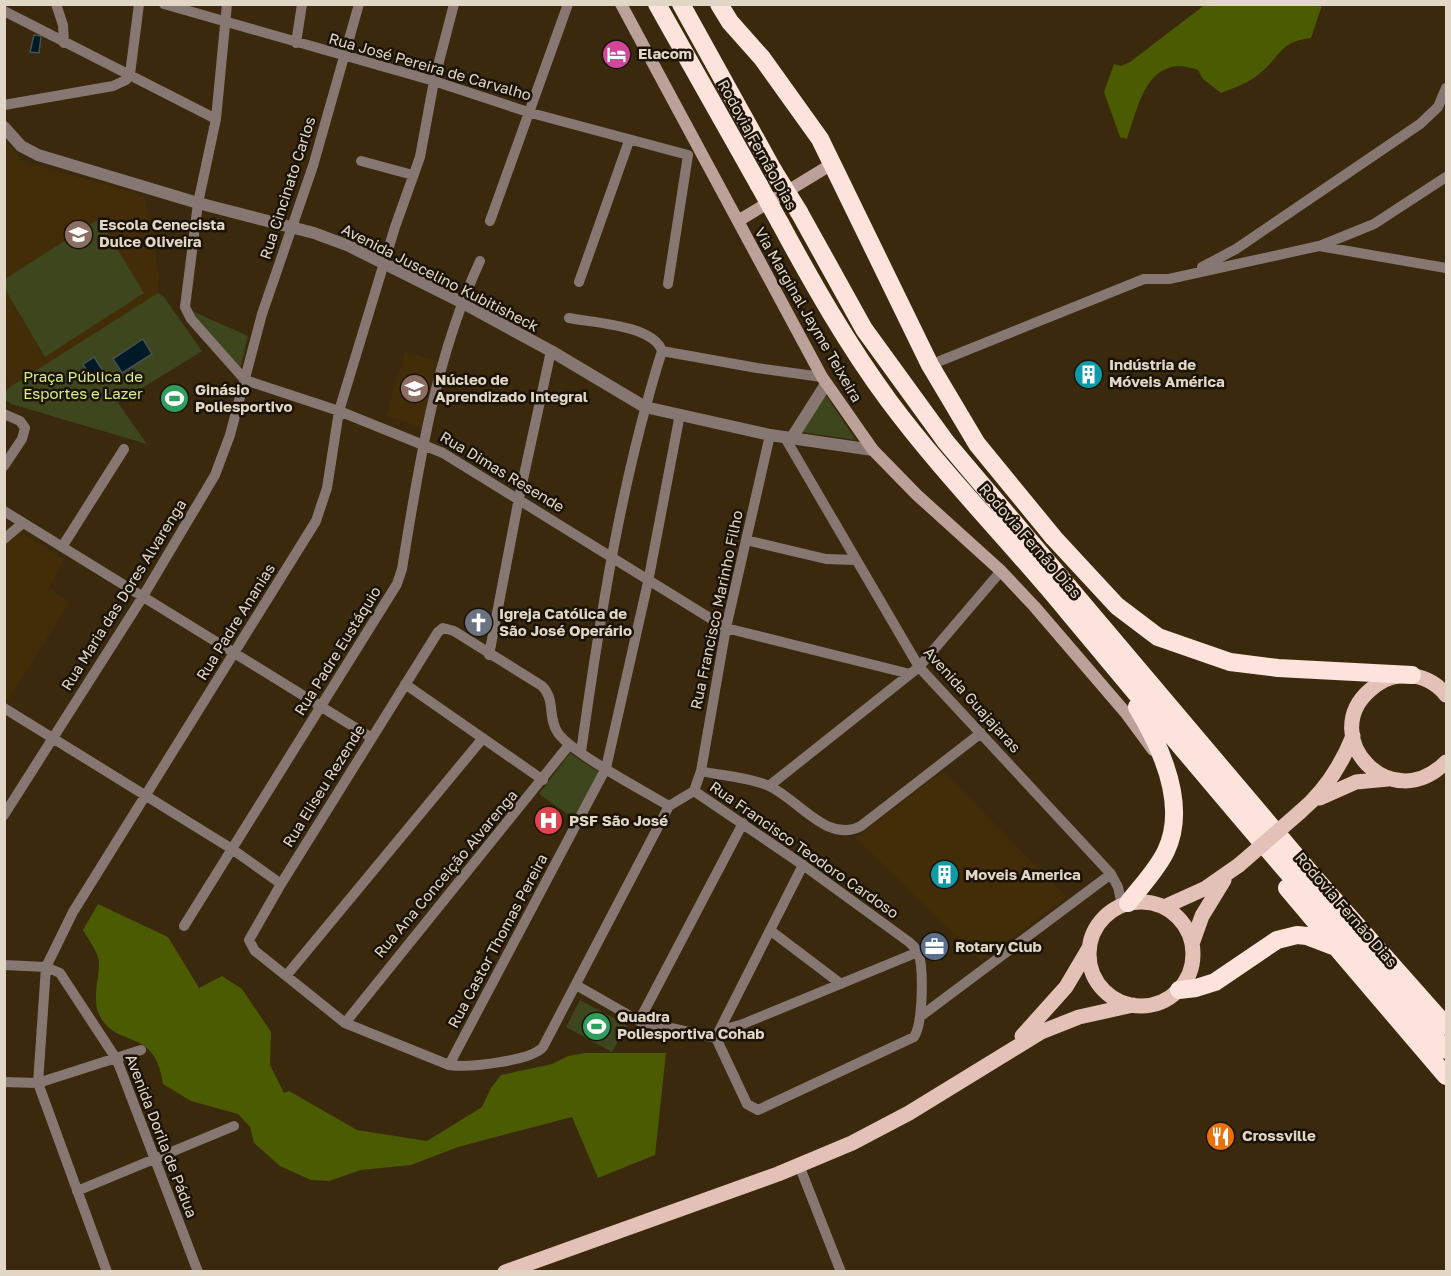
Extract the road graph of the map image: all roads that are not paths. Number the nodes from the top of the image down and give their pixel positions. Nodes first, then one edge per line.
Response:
1 (56, 4) edge
2 (139, 4) edge
3 (164, 4) edge
4 (227, 4) edge
5 (302, 4) edge
6 (359, 4) edge
7 (454, 4) edge
8 (568, 4) edge
9 (621, 4) edge
10 (657, 4) edge
11 (681, 4) edge
12 (719, 4) edge
13 (4, 11) edge
14 (224, 22) junction
15 (64, 43) junction
16 (296, 43) junction
17 (345, 57) junction
18 (130, 74) junction
19 (434, 81) junction
20 (1446, 88) edge
21 (4, 105) edge
22 (531, 113) junction
23 (216, 119) junction
24 (4, 127) edge
25 (629, 141) junction
26 (361, 161) dead end
27 (832, 164) junction
28 (412, 176) junction
29 (1446, 177) edge
30 (198, 203) junction
31 (490, 221) dead end
32 (738, 221) junction
33 (290, 227) junction
34 (1319, 246) junction
35 (480, 261) dead end
36 (383, 265) junction
37 (1446, 268) edge
38 (1191, 272) junction
39 (579, 282) dead end
40 (668, 284) dead end
41 (461, 302) junction
42 (569, 318) dead end
43 (551, 351) junction
44 (662, 351) junction
45 (930, 365) junction
46 (245, 380) junction
47 (824, 380) junction
48 (645, 407) junction
49 (339, 411) junction
50 (4, 414) edge
51 (680, 414) junction
52 (770, 435) junction
53 (789, 436) junction
54 (422, 442) junction
55 (124, 449) dead end
56 (873, 450) junction
57 (4, 466) edge
58 (519, 498) junction
59 (4, 511) edge
60 (23, 524) junction
61 (1054, 538) junction
62 (4, 539) edge
63 (746, 540) junction
64 (62, 547) junction
65 (613, 558) junction
66 (855, 560) junction
67 (1001, 571) junction
68 (648, 582) junction
69 (142, 598) junction
70 (726, 628) junction
71 (234, 654) junction
72 (489, 655) junction
73 (1118, 659) junction
74 (914, 671) junction
75 (1412, 675) junction
76 (405, 684) junction
77 (1446, 695) edge
78 (322, 707) junction
79 (4, 708) edge
80 (981, 733) junction
81 (1353, 736) junction
82 (372, 738) junction
83 (483, 738) junction
84 (52, 739) junction
85 (569, 745) junction
86 (581, 752) junction
87 (1191, 759) junction
88 (1446, 762) edge
89 (1163, 764) junction
90 (606, 768) junction
91 (701, 771) junction
92 (1388, 779) junction
93 (543, 780) junction
94 (769, 786) junction
95 (694, 791) junction
96 (146, 796) junction
97 (669, 806) junction
98 (1306, 807) junction
99 (4, 815) edge
100 (742, 823) junction
101 (232, 849) junction
102 (803, 865) junction
103 (1235, 869) junction
104 (1111, 874) junction
105 (281, 884) junction
106 (1125, 904) junction
107 (1164, 906) junction
108 (184, 926) dead end
109 (771, 931) junction
110 (1192, 944) junction
111 (1336, 947) junction
112 (1089, 948) junction
113 (918, 952) junction
114 (4, 964) edge
115 (46, 966) junction
116 (286, 976) junction
117 (841, 984) junction
118 (576, 985) junction
119 (1179, 990) junction
120 (1133, 1005) junction
121 (921, 1016) junction
122 (639, 1021) junction
123 (345, 1023) junction
124 (1446, 1026) edge
125 (717, 1034) junction
126 (141, 1050) dead end
127 (1008, 1050) junction
128 (1446, 1050) edge
129 (117, 1060) junction
130 (449, 1065) junction
131 (1446, 1076) edge
132 (4, 1082) edge
133 (38, 1083) junction
134 (234, 1125) dead end
135 (155, 1156) junction
136 (799, 1165) junction
137 (77, 1191) junction
138 (107, 1272) edge
139 (198, 1272) edge
140 (505, 1272) edge
141 (841, 1272) edge

1 - 15 street
2 - 18 street
3 - 14 street, Rua José Pereira de Carvalho
4 - 14 street
5 - 16 street
6 - 17 street, Rua Cincinato Carlos
7 - 19 street, Rua Padre Ananias
8 - 22 street
9 - 32 main road, Via Marginal Jayme Teixeira
10 - 73 highway, Rodovia Fernão Dias, bridge
11 - 73 highway, Rodovia Fernão Dias, bridge
12 - 27 highway
13 - 15 street
14 - 16 street, Rua José Pereira de Carvalho
14 - 23 street
15 - 18 street
16 - 17 street, Rua José Pereira de Carvalho
17 - 19 street, Rua José Pereira de Carvalho
17 - 33 street, Rua Cincinato Carlos
18 - 21 street
18 - 23 street
19 - 22 street, Rua José Pereira de Carvalho
19 - 28 street, Rua Padre Ananias
20 - 38 street
22 - 25 street, Rua José Pereira de Carvalho
22 - 31 street
23 - 30 street
24 - 30 street, Avenida Juscelino Kubitisheck
25 - 39 street
25 - 40 street, Rua José Pereira de Carvalho
26 - 28 street
27 - 32 main road
27 - 45 highway
28 - 36 street, Rua Padre Ananias
29 - 34 street
30 - 33 street, Avenida Juscelino Kubitisheck
30 - 46 street
32 - 47 main road, Via Marginal Jayme Teixeira
33 - 36 street, Avenida Juscelino Kubitisheck
33 - 46 street, Rua Cincinato Carlos
34 - 37 street
34 - 38 street
35 - 41 street, Rua Padre Eustáquio
36 - 41 street, Avenida Juscelino Kubitisheck
36 - 49 street, Rua Padre Ananias
38 - 45 street
41 - 43 street, Avenida Juscelino Kubitisheck
41 - 54 street, Rua Padre Eustáquio
42 - 44 street
43 - 48 street, Avenida Juscelino Kubitisheck
43 - 58 street
44 - 47 street
44 - 48 street
45 - 61 highway
46 - 49 street, Rua Dimas Resende
46 - 69 street, Rua Maria das Dores Alvarenga
47 - 53 street
47 - 56 main road, Via Marginal Jayme Teixeira
48 - 51 street, Avenida Juscelino Kubitisheck
48 - 65 street
49 - 54 street, Rua Dimas Resende
49 - 71 street, Rua Padre Ananias
50 - 57 street
51 - 52 street, Avenida Juscelino Kubitisheck
51 - 68 street, Rua Castor Thomas Pereira
52 - 53 street, Avenida Juscelino Kubitisheck
52 - 63 street, Rua Francisco Marinho Filho
53 - 56 street, Avenida Juscelino Kubitisheck
53 - 66 street, Avenida Guajajaras
54 - 58 street, Rua Dimas Resende
54 - 78 street, Rua Padre Eustáquio
55 - 64 street
56 - 67 main road, Via Marginal Jayme Teixeira
58 - 65 street, Rua Dimas Resende
58 - 72 street
59 - 60 street
60 - 62 street
60 - 64 street
61 - 73 highway
61 - 75 highway
63 - 66 street
63 - 70 street, Rua Francisco Marinho Filho
64 - 69 street
65 - 68 street, Rua Dimas Resende
65 - 86 street
66 - 74 street, Avenida Guajajaras
67 - 74 street
67 - 89 main road, Via Marginal Jayme Teixeira
68 - 70 street, Rua Dimas Resende
68 - 90 street, Rua Castor Thomas Pereira
69 - 71 street
69 - 84 street, Rua Maria das Dores Alvarenga
70 - 74 street, Rua Dimas Resende
70 - 91 street, Rua Francisco Marinho Filho
71 - 78 street
71 - 96 street, Rua Padre Ananias
72 - 76 street, Rua Eliseu Rezende
72 - 85 street
73 - 87 highway, Rodovia Fernão Dias
73 - 89 highway
73 - 124 highway, Rodovia Fernão Dias
74 - 80 street, Avenida Guajajaras
74 - 94 street
75 - 77 main road
75 - 81 main road
76 - 82 street, Rua Eliseu Rezende
76 - 83 street
78 - 82 street
78 - 101 street, Rua Padre Eustáquio
79 - 84 street
80 - 94 street
80 - 104 street, Avenida Guajajaras
81 - 92 main road
81 - 98 main road
82 - 105 street, Rua Eliseu Rezende
83 - 93 street
83 - 116 street
84 - 96 street
84 - 99 street, Rua Maria das Dores Alvarenga
85 - 86 street
85 - 93 street, Rua Ana Conceição Alvarenga
86 - 90 street
87 - 111 highway
87 - 128 highway, Rodovia Fernão Dias
88 - 92 main road
89 - 106 highway
90 - 97 street
90 - 130 street, Rua Castor Thomas Pereira
91 - 94 street
91 - 95 street, Rua Francisco Marinho Filho
92 - 98 main road
93 - 123 street, Rua Ana Conceição Alvarenga
95 - 97 street, Rua Francisco Teodoro Cardoso
95 - 100 street, Rua Francisco Teodoro Cardoso
96 - 101 street
96 - 115 street, Rua Padre Ananias
97 - 118 street
98 - 103 main road, bridge
100 - 102 street, Rua Francisco Teodoro Cardoso
100 - 122 street
101 - 105 street
101 - 108 street, Rua Padre Eustáquio
102 - 109 street
102 - 113 street, Rua Francisco Teodoro Cardoso
103 - 107 main road
103 - 110 main road
104 - 106 street, Avenida Guajajaras
104 - 121 street
105 - 116 street, Rua Eliseu Rezende
106 - 107 main road
106 - 112 main road
107 - 110 main road
109 - 117 street
109 - 125 street
110 - 119 main road
111 - 119 highway
111 - 131 highway
112 - 120 main road
112 - 127 main road
113 - 117 street
113 - 121 street
114 - 115 street
115 - 129 street, Avenida Dorila de Pádua
115 - 133 street
116 - 123 street
117 - 125 street
118 - 122 street
118 - 130 street
119 - 120 main road
120 - 127 main road
121 - 125 street
122 - 125 street
123 - 130 street
126 - 129 street
127 - 136 main road
129 - 133 street
129 - 135 street, Avenida Dorila de Pádua
132 - 133 street
133 - 137 street
134 - 135 street
135 - 137 street
135 - 139 street, Avenida Dorila de Pádua
136 - 140 main road
136 - 141 street
137 - 138 street

